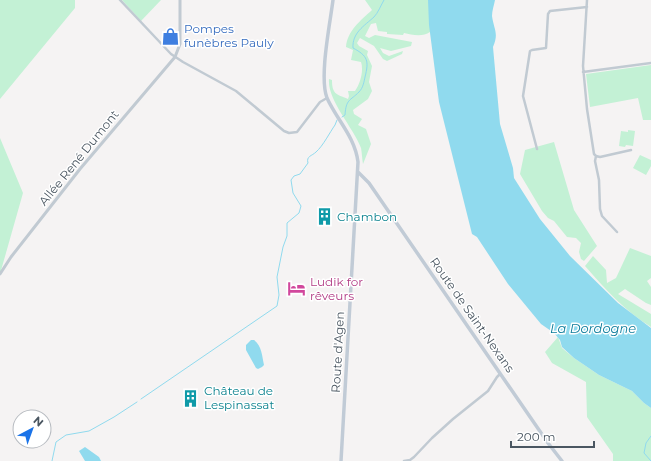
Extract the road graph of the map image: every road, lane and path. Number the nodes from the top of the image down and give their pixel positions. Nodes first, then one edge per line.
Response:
1 (120, 0) edge
2 (180, 0) edge
3 (333, 0) edge
4 (587, 0) edge
5 (587, 7) junction
6 (175, 57) junction
7 (651, 63) edge
8 (583, 72) junction
9 (327, 98) junction
10 (537, 149) dead end
11 (631, 150) dead end
12 (596, 156) junction
13 (358, 173) junction
14 (365, 180) junction
15 (357, 184) junction
16 (617, 232) dead end
17 (0, 274) edge
18 (500, 374) junction
19 (341, 461) edge
20 (404, 461) edge
21 (562, 461) edge

1 - 6 street
2 - 6 street
3 - 9 main road
4 - 5 street
5 - 8 street
5 - 10 street
6 - 9 street
6 - 17 street, Allée René Dumont
7 - 8 street
8 - 12 street
9 - 13 main road, Route d'Agen
11 - 12 street
12 - 16 street
13 - 14 main road, Route de Saint-Nexans
13 - 15 main road, Route d'Agen
14 - 15 main road
14 - 18 main road, Route de Saint-Nexans
15 - 19 main road, Route d'Agen
18 - 20 street
18 - 21 main road, Route de Saint-Nexans

